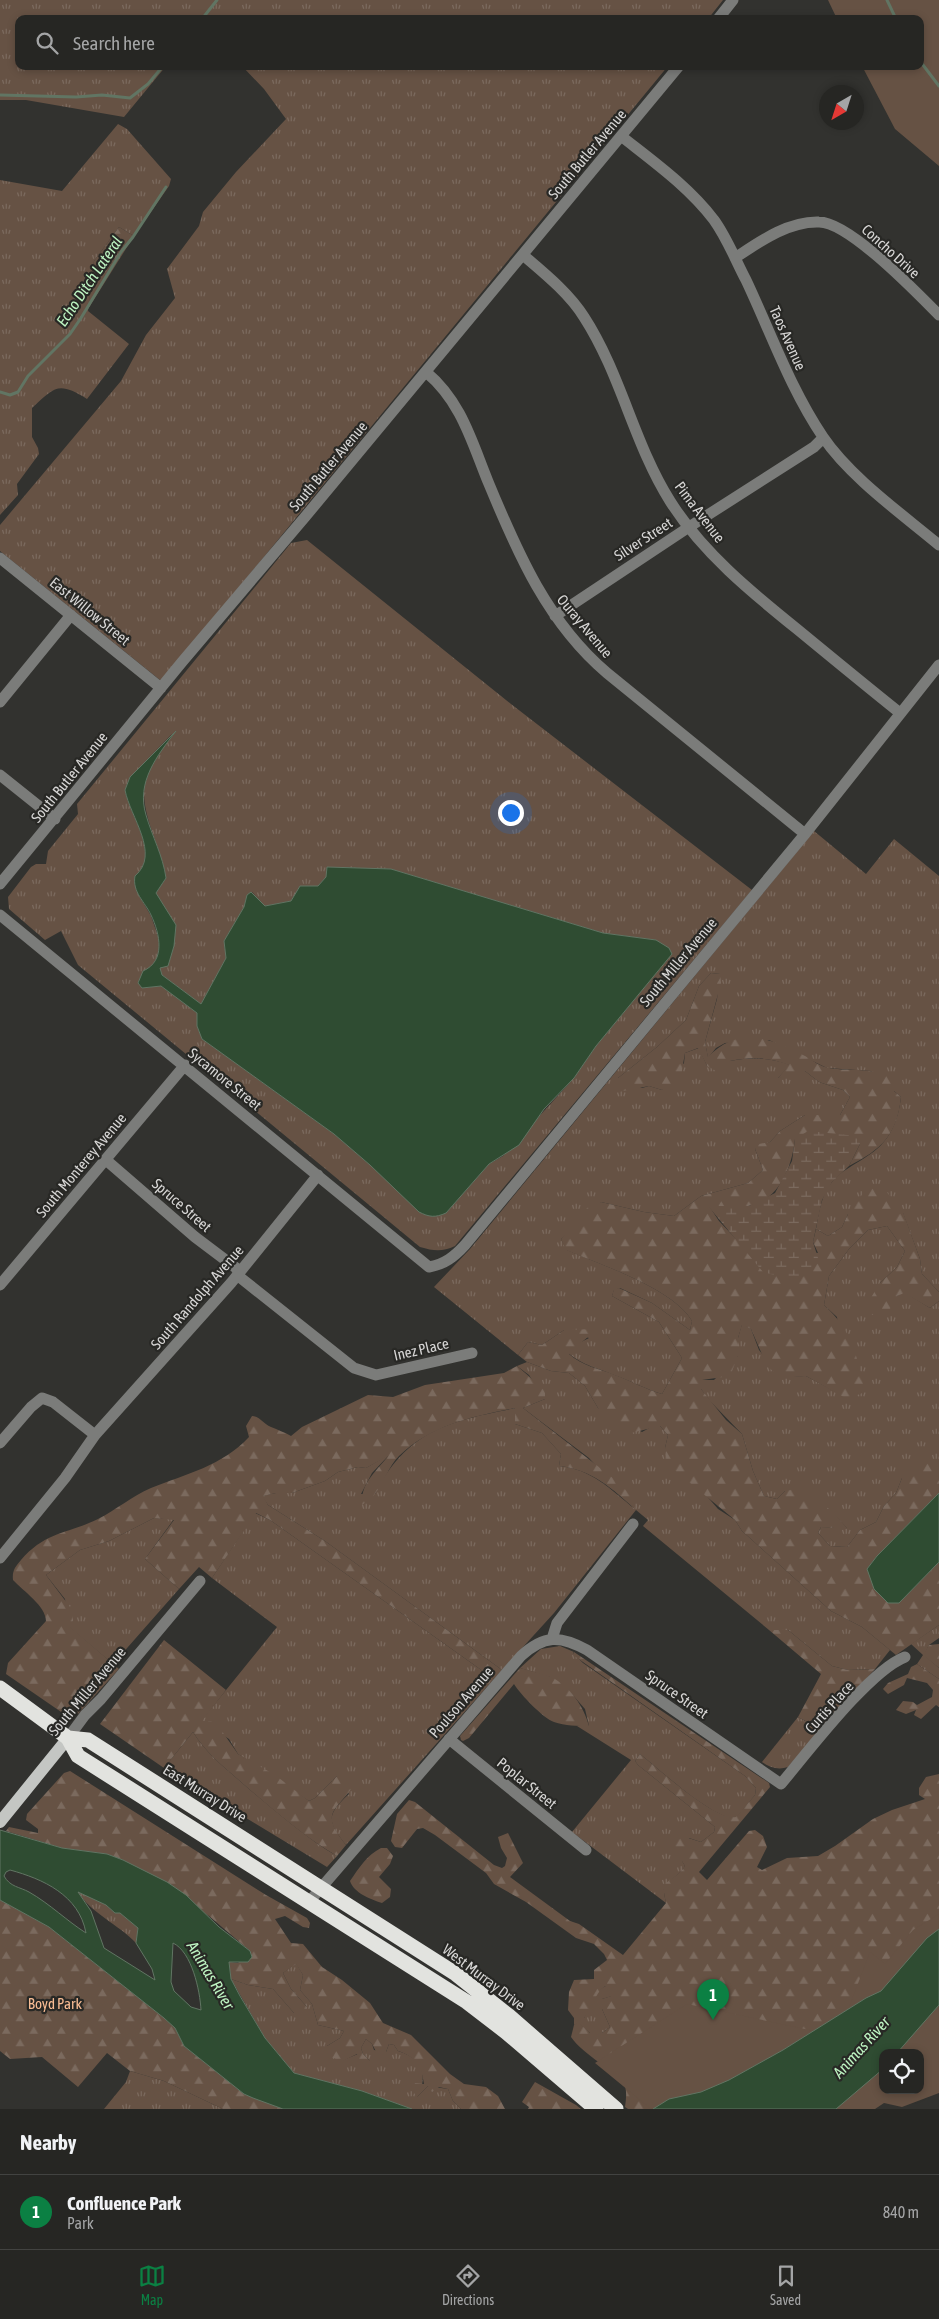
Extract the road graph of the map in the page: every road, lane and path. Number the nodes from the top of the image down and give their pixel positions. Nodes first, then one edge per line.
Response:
1 (733, 0) edge
2 (721, 15) edge
3 (676, 70) edge
4 (622, 136) junction
5 (523, 255) junction
6 (735, 258) junction
7 (939, 315) edge
8 (426, 372) junction
9 (824, 438) junction
10 (689, 526) junction
11 (939, 545) edge
12 (0, 558) edge
13 (71, 615) junction
14 (555, 616) junction
15 (939, 664) edge
16 (160, 688) junction
17 (0, 702) edge
18 (900, 713) junction
19 (0, 775) edge
20 (55, 819) junction
21 (805, 834) junction
22 (0, 884) edge
23 (0, 915) edge
24 (184, 1065) junction
25 (106, 1160) junction
26 (318, 1175) junction
27 (429, 1267) joint
28 (239, 1273) junction
29 (0, 1285) edge
30 (472, 1353) dead end
31 (376, 1375) joint
32 (95, 1435) junction
33 (0, 1443) edge
34 (633, 1524) dead end
35 (0, 1558) edge
36 (200, 1581) dead end
37 (552, 1639) junction
38 (905, 1657) dead end
39 (0, 1688) edge
40 (68, 1738) junction
41 (449, 1739) junction
42 (781, 1784) joint
43 (3, 1818) edge
44 (586, 1850) dead end
45 (321, 1887) junction
46 (308, 1903) junction
47 (595, 2103) edge
48 (616, 2109) edge

1 - 2 street
3 - 4 street, South Butler Avenue
4 - 5 street, South Butler Avenue
4 - 6 street, Taos Avenue
5 - 8 street, South Butler Avenue
5 - 10 street, Pima Avenue
6 - 7 street, Concho Drive
6 - 9 street, Taos Avenue
8 - 14 street, Ouray Avenue
8 - 16 street, South Butler Avenue
9 - 10 street, Silver Street
9 - 11 street, Taos Avenue
10 - 14 street, Silver Street
10 - 18 street, Pima Avenue
12 - 13 street, East Willow Street
13 - 16 street, East Willow Street
13 - 17 street
14 - 21 street, Ouray Avenue
15 - 18 street, South Miller Avenue
16 - 20 street, South Butler Avenue
18 - 21 street, South Miller Avenue
19 - 20 street
20 - 22 street, South Butler Avenue
21 - 27 street, South Miller Avenue
23 - 24 street, Sycamore Street
24 - 25 street, South Monterey Avenue
24 - 26 street, Sycamore Street
25 - 28 street, Spruce Street
25 - 29 street, South Monterey Avenue
26 - 27 street, Sycamore Street
26 - 28 street, South Randolph Avenue
28 - 31 street, Spruce Street
28 - 32 street, South Randolph Avenue
30 - 31 street, Inez Place
32 - 33 street
32 - 35 street, South Randolph Avenue
34 - 37 street
36 - 40 street, South Miller Avenue
37 - 41 street, Poulson Avenue
37 - 42 street, Spruce Street
38 - 42 street, Curtis Place
39 - 40 highway, East Murray Drive
40 - 43 main road, South Miller Avenue
40 - 45 highway, East Murray Drive
40 - 46 highway, East Murray Drive
41 - 44 street, Poplar Street
41 - 45 street, Poulson Avenue
45 - 46 street, Poulson Avenue
45 - 47 highway, West Murray Drive
46 - 47 highway, West Murray Drive
47 - 48 highway, West Murray Drive

